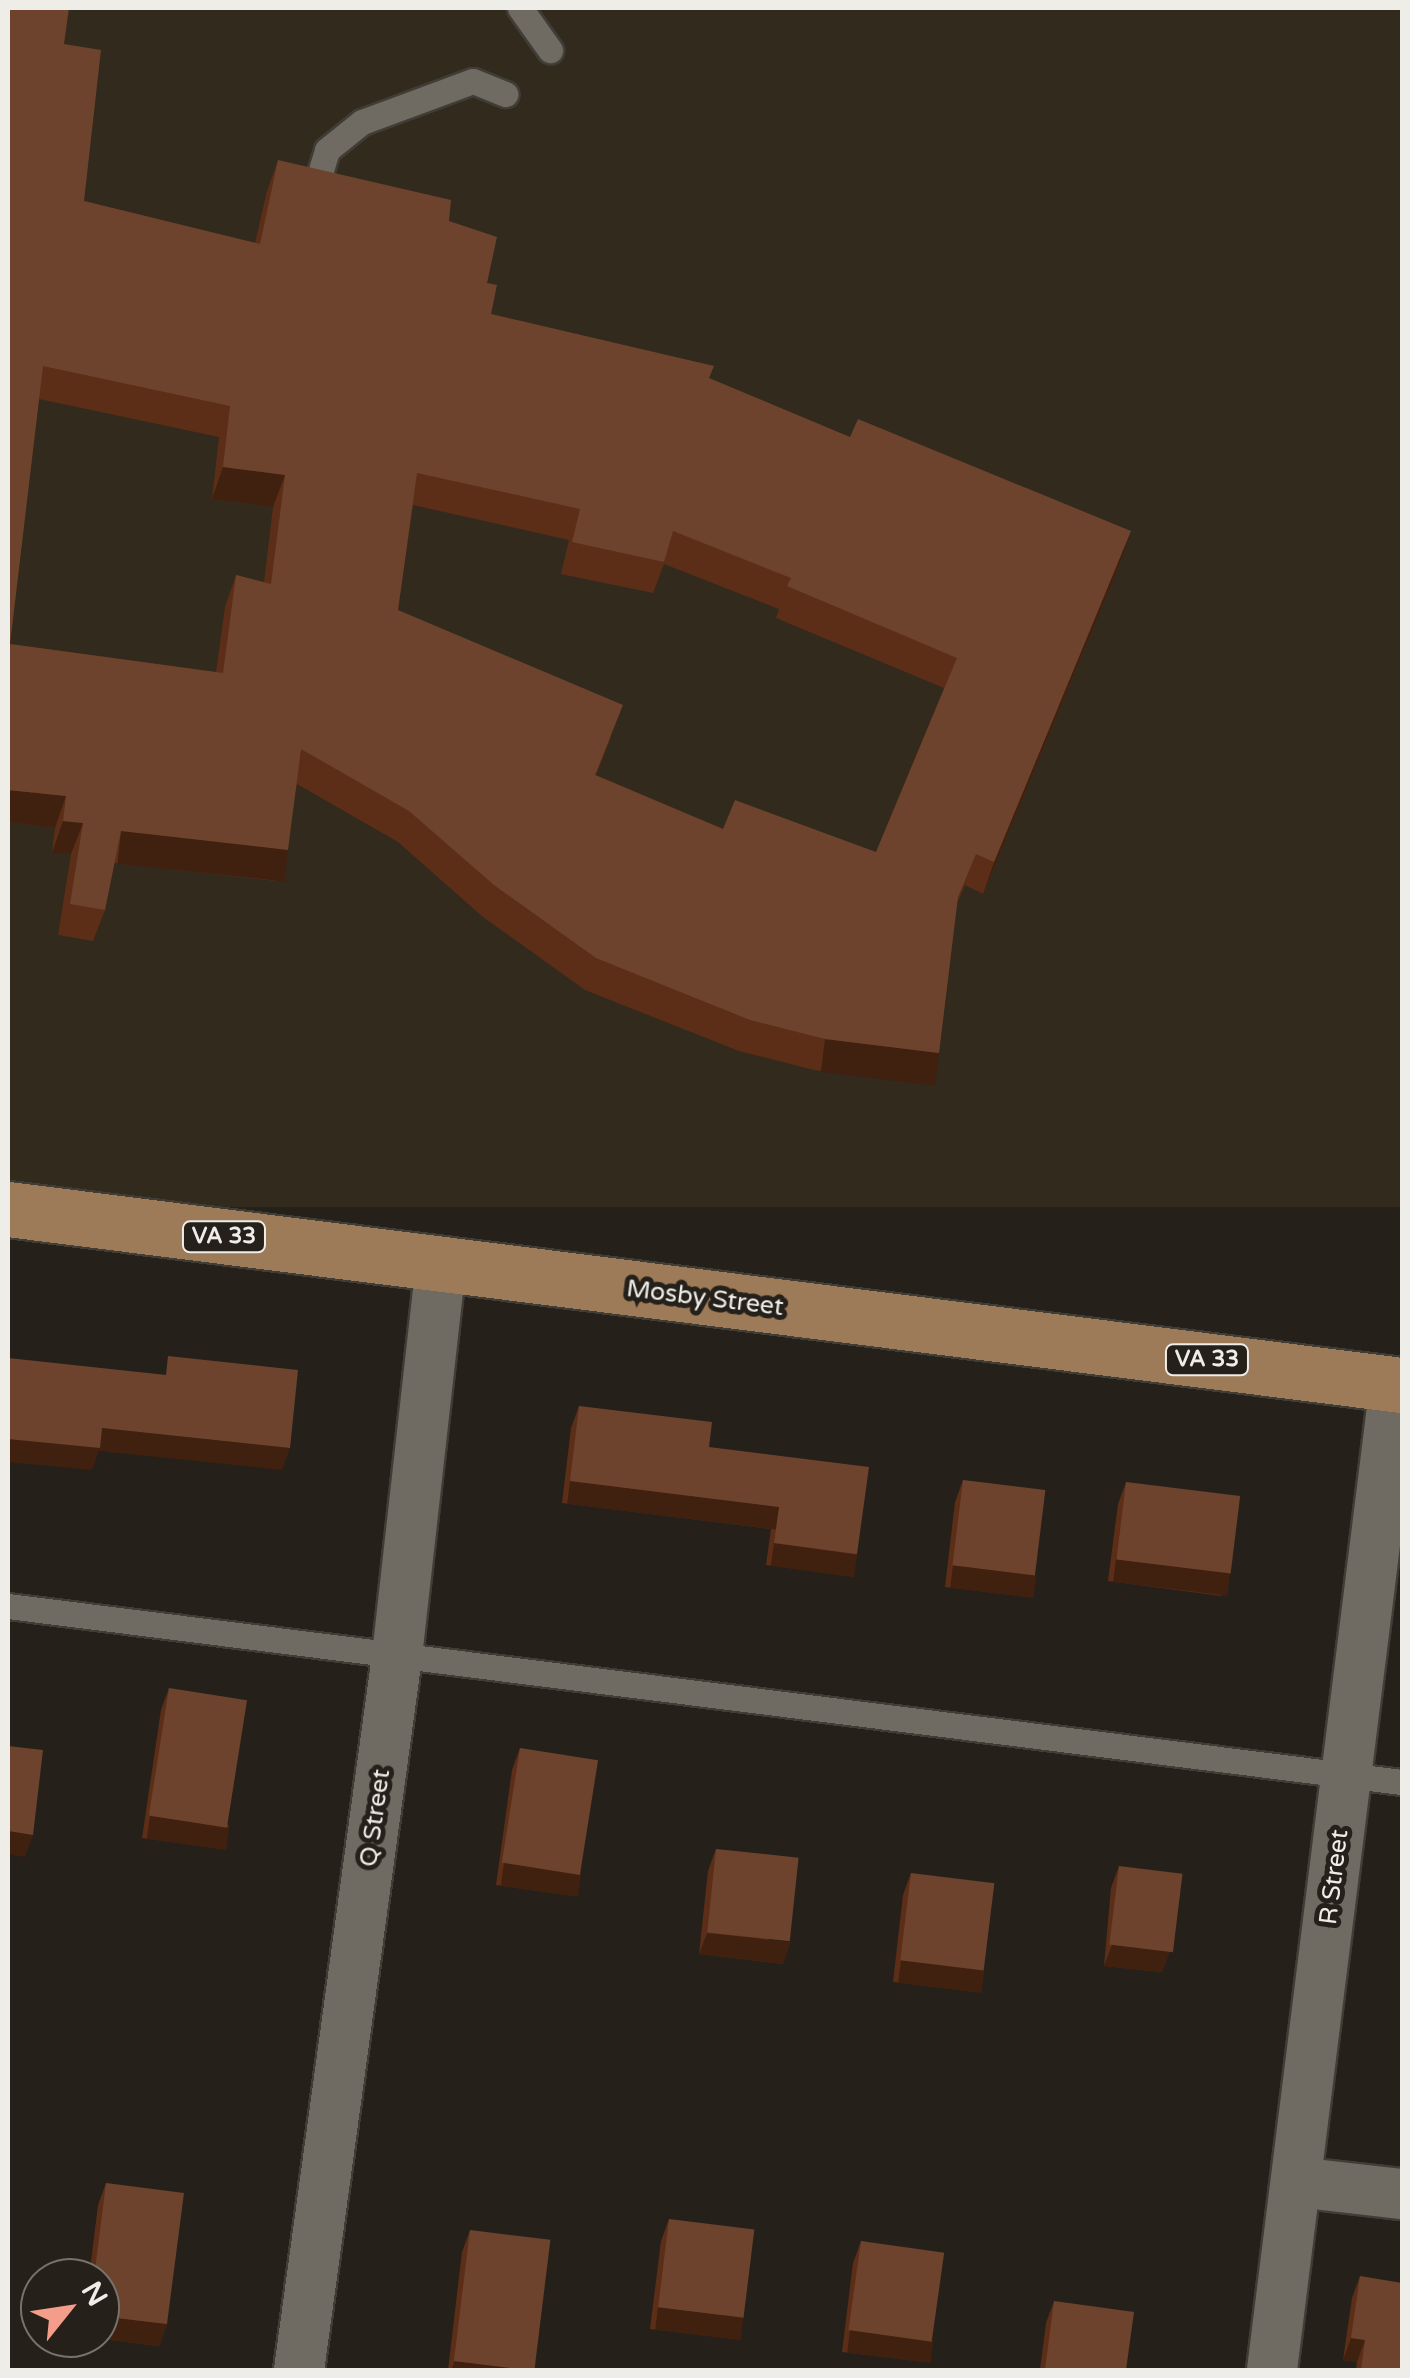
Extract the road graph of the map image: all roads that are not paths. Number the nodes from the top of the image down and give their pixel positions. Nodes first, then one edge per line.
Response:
1 (520, 8) edge
2 (550, 50) dead end
3 (505, 94) dead end
4 (317, 183) edge
5 (8, 1209) edge
6 (441, 1265) junction
7 (1399, 1384) edge
8 (8, 1606) edge
9 (397, 1656) junction
10 (1347, 1776) junction
11 (1402, 1782) edge
12 (1296, 2182) junction
13 (1402, 2194) edge
14 (300, 2370) edge
15 (1272, 2370) edge

1 - 2 lane
3 - 4 lane
5 - 6 main road, Mosby Street / VA 33
6 - 7 main road, Mosby Street / VA 33
6 - 9 street, Q Street
7 - 10 street, R Street
8 - 9 lane
9 - 10 lane
9 - 14 street, Q Street
10 - 11 lane
10 - 12 street, R Street
12 - 13 street
12 - 15 street, R Street

